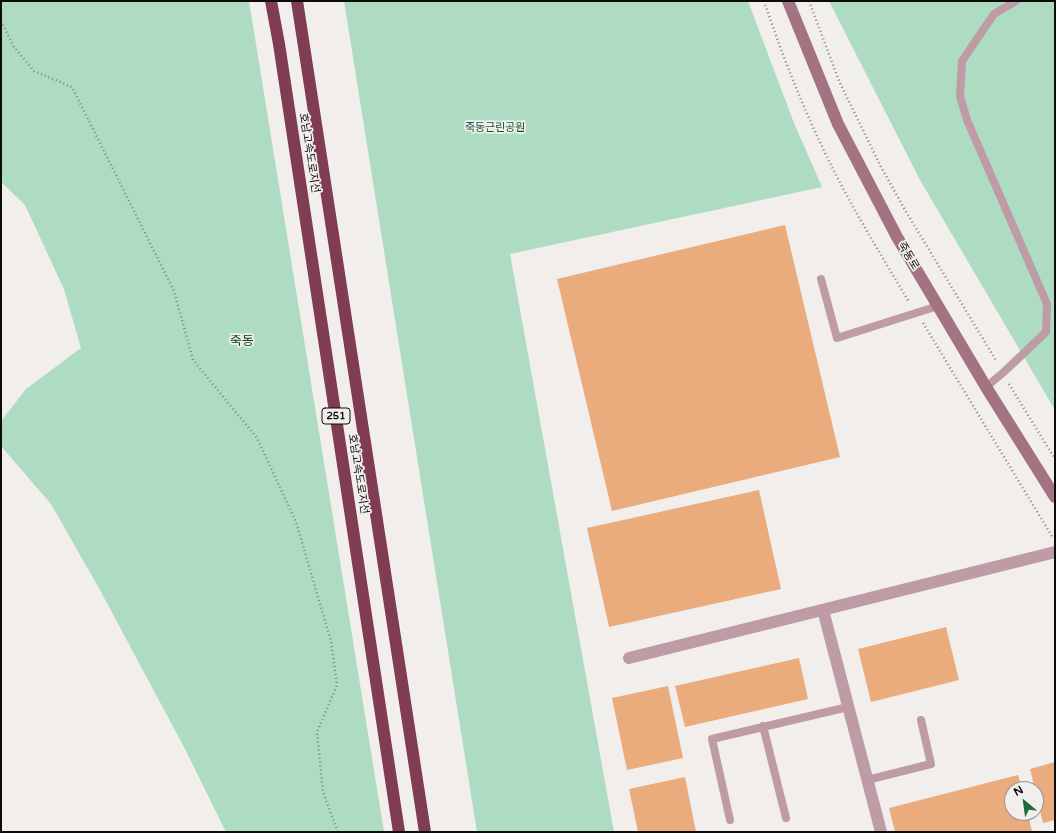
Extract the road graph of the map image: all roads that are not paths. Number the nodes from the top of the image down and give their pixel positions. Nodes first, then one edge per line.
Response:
1 (271, 1) edge
2 (297, 1) edge
3 (788, 1) edge
4 (1016, 1) edge
5 (821, 279) dead end
6 (938, 306) junction
7 (986, 387) junction
8 (1055, 497) edge
9 (1055, 552) edge
10 (823, 610) junction
11 (629, 658) dead end
12 (848, 707) junction
13 (921, 720) dead end
14 (763, 726) junction
15 (867, 780) junction
16 (786, 818) dead end
17 (730, 820) dead end
18 (399, 832) edge
19 (425, 832) edge
20 (881, 832) edge

1 - 18 highway, 호남고속도로지선 / 251
2 - 19 highway, 호남고속도로지선 / 251
3 - 6 street, 죽동로
4 - 7 lane
5 - 6 lane
6 - 7 street, 죽동로
7 - 8 street, 죽동로
9 - 10 street
10 - 11 street
10 - 12 street
12 - 14 lane
12 - 15 street
13 - 15 lane
14 - 16 lane
14 - 17 lane
15 - 20 street

